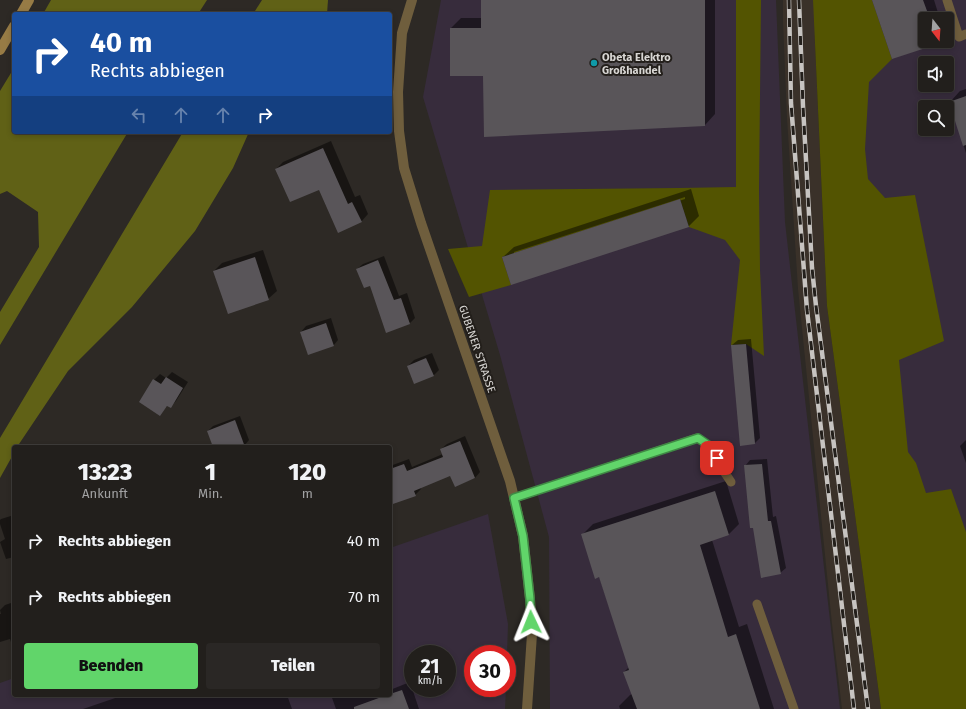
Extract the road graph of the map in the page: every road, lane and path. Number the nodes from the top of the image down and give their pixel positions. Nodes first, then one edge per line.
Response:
1 (29, 0) edge
2 (412, 0) edge
3 (947, 0) edge
4 (22, 12) edge
5 (12, 29) edge
6 (966, 34) edge
7 (0, 50) edge
8 (731, 482) dead end
9 (514, 498) junction
10 (758, 604) dead end
11 (527, 709) edge
12 (794, 709) edge

1 - 4 main road
2 - 9 street, GUBENER STRASSE
3 - 6 lane
5 - 7 main road
8 - 9 lane
9 - 11 street, GUBENER STRASSE
10 - 12 lane

